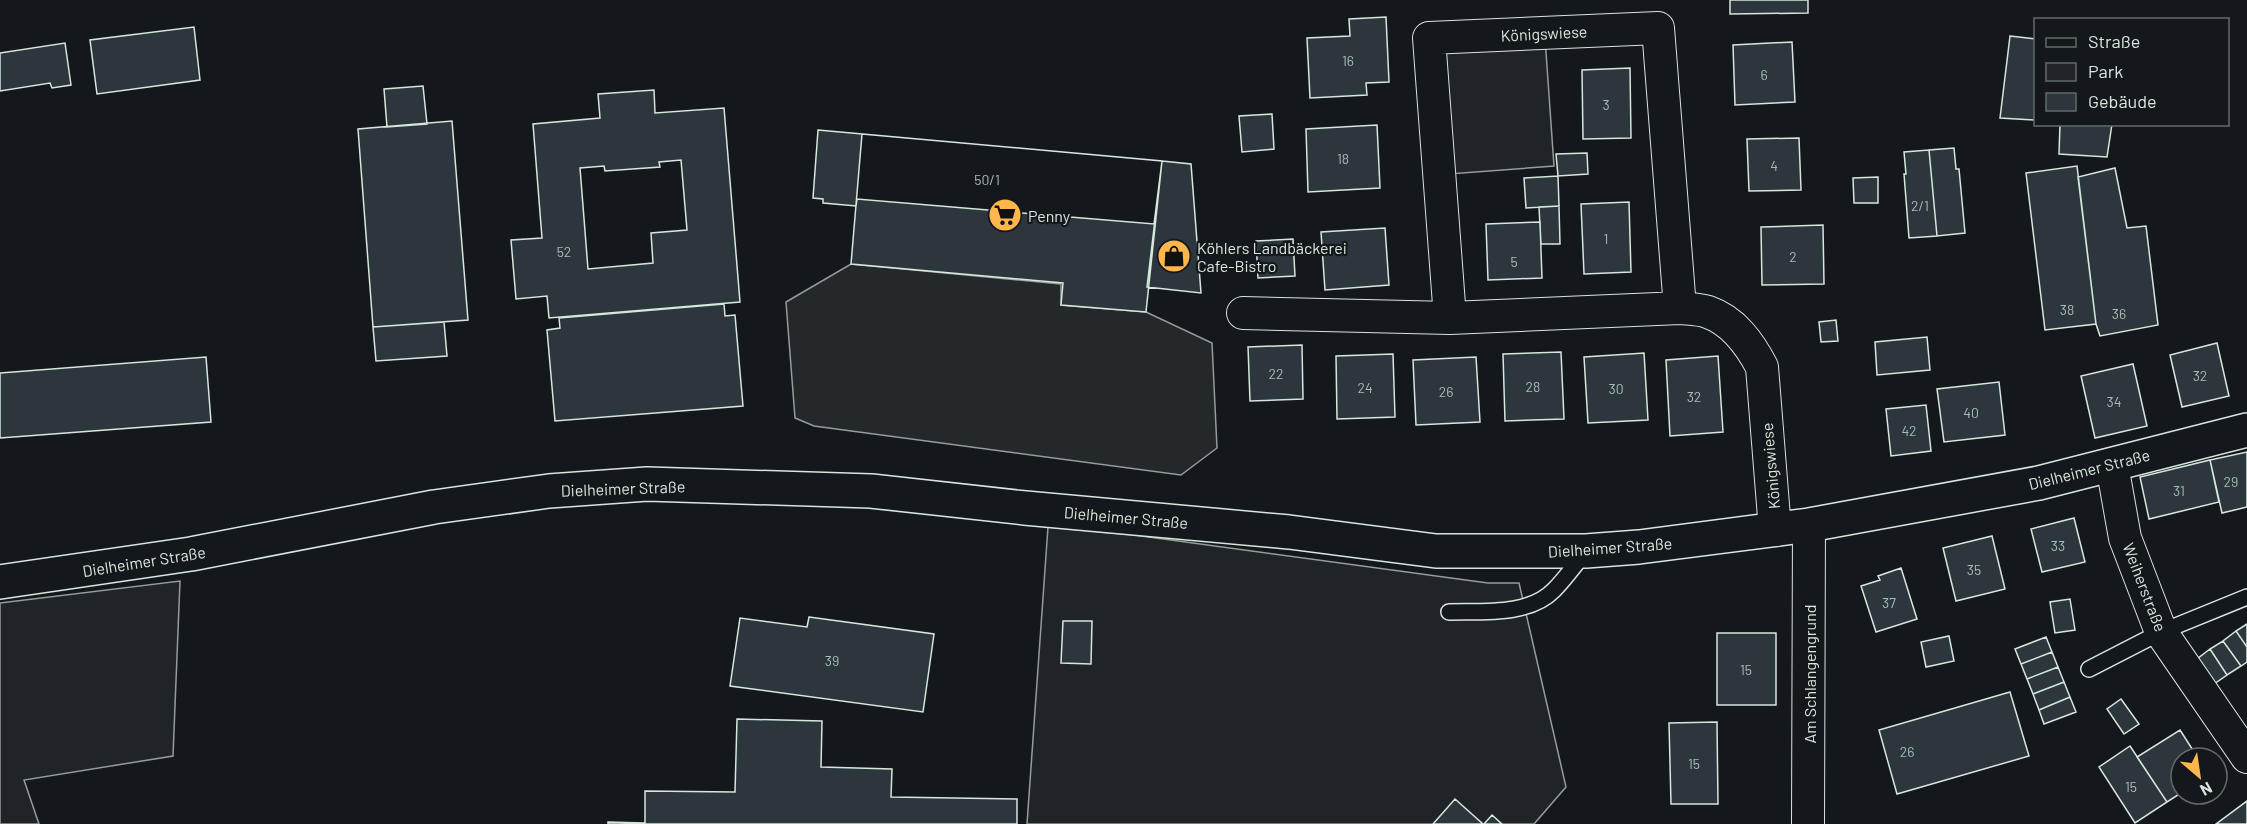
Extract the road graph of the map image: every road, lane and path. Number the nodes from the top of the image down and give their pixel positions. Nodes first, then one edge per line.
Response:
1 (1680, 308) junction
2 (1243, 313) dead end
3 (1450, 318) junction
4 (2247, 430) edge
5 (2112, 465) junction
6 (1809, 525) junction
7 (1775, 530) junction
8 (1586, 551) junction
9 (0, 582) edge
10 (2247, 597) edge
11 (1449, 612) dead end
12 (2161, 632) junction
13 (2089, 669) dead end
14 (2247, 757) edge
15 (1808, 824) edge

1 - 3 street, Königswiese
1 - 3 street, Königswiese
1 - 7 street, Königswiese
2 - 3 street, Königswiese
4 - 5 main road, Dielheimer Straße
5 - 6 main road, Dielheimer Straße
5 - 12 street, Weiherstraße
6 - 7 main road, Dielheimer Straße
6 - 15 street, Am Schlangengrund
7 - 8 main road, Dielheimer Straße
8 - 9 main road, Dielheimer Straße
8 - 11 lane
10 - 12 lane
12 - 13 lane
12 - 14 street, Weiherstraße

